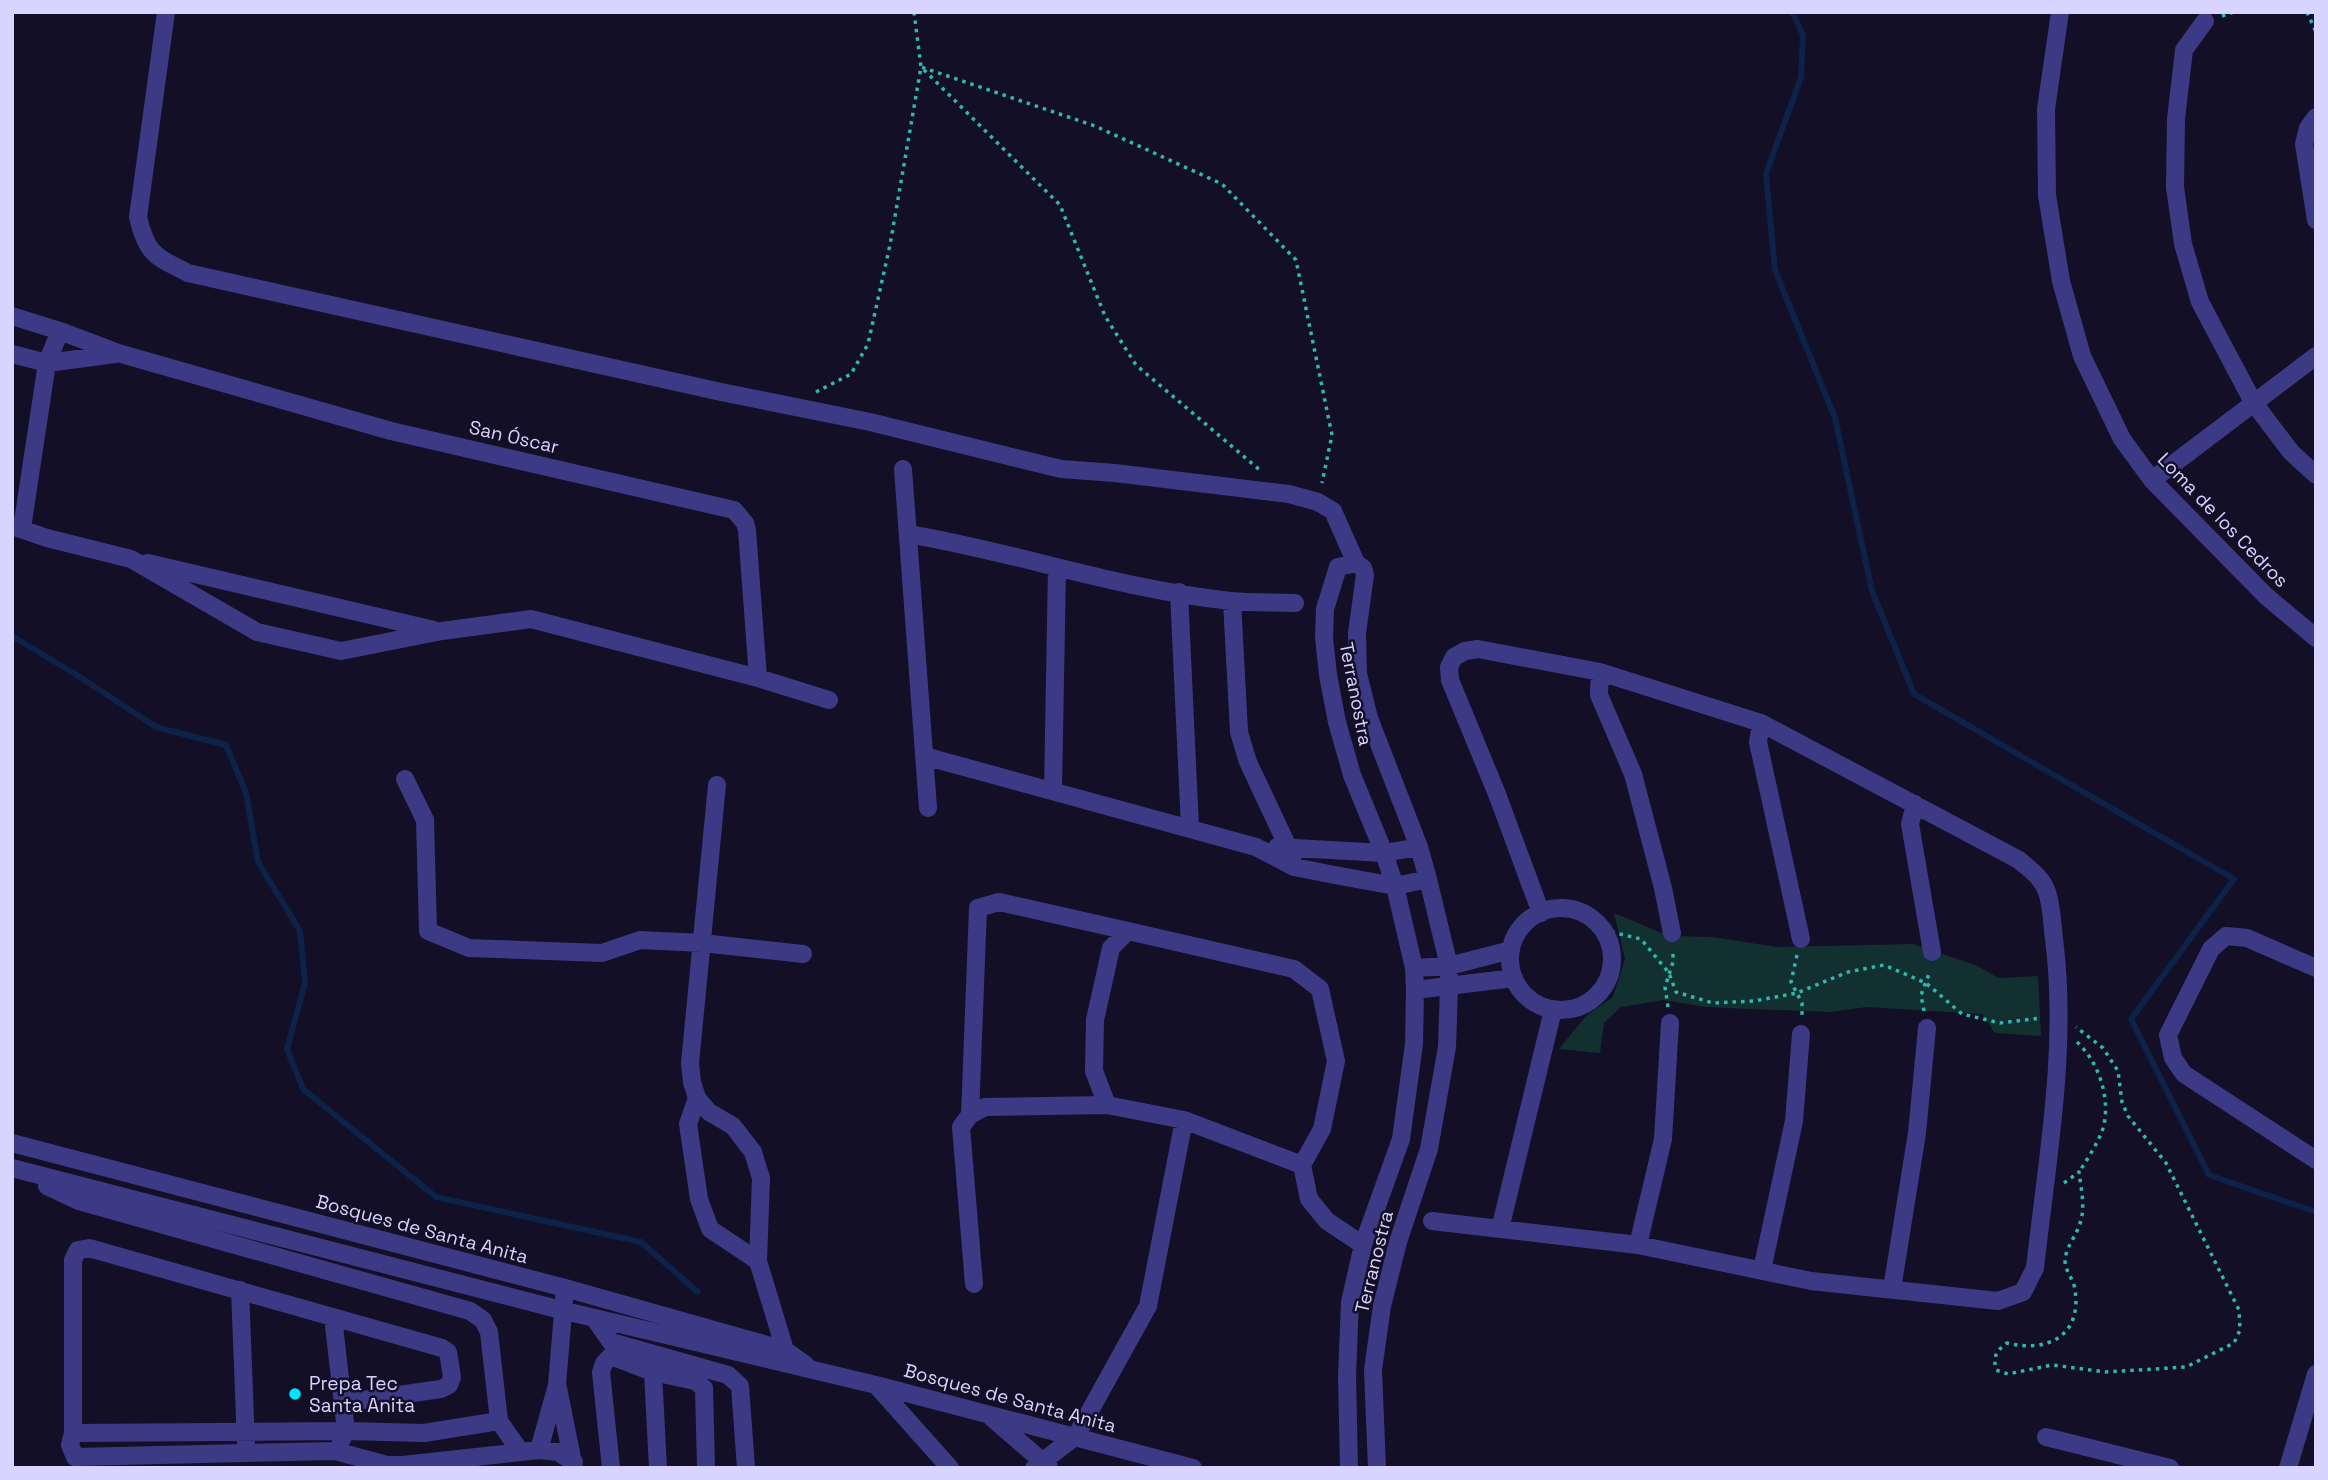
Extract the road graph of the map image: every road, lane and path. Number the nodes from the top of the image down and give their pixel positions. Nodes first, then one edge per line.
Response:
1 (166, 12) edge
2 (914, 12) edge
3 (2060, 12) edge
4 (2307, 12) edge
5 (2205, 21) dead end
6 (2316, 32) edge
7 (921, 67) junction
8 (2316, 117) edge
9 (2316, 220) edge
10 (12, 316) edge
11 (60, 331) junction
12 (118, 353) junction
13 (12, 354) edge
14 (2316, 356) edge
15 (47, 363) junction
16 (2253, 402) junction
17 (788, 405) junction
18 (903, 470) dead end
19 (2316, 475) edge
20 (2152, 480) junction
21 (1289, 495) junction
22 (1318, 502) junction
23 (17, 527) edge
24 (908, 534) junction
25 (131, 559) junction
26 (1356, 563) junction
27 (1057, 568) junction
28 (1179, 592) junction
29 (1232, 601) junction
30 (1296, 603) dead end
31 (442, 631) junction
32 (2316, 638) edge
33 (1600, 672) junction
34 (758, 678) junction
35 (829, 700) dead end
36 (1761, 723) junction
37 (924, 756) junction
38 (405, 779) dead end
39 (718, 785) dead end
40 (1053, 791) junction
41 (1915, 804) junction
42 (928, 808) dead end
43 (1190, 828) junction
44 (1256, 846) junction
45 (1288, 847) junction
46 (1419, 847) junction
47 (1384, 853) junction
48 (1294, 867) junction
49 (1428, 879) junction
50 (1395, 886) junction
51 (1541, 913) junction
52 (1603, 930) junction
53 (1128, 931) junction
54 (1672, 933) joint
55 (1801, 939) joint
56 (702, 943) junction
57 (1511, 950) junction
58 (1932, 952) joint
59 (803, 954) dead end
60 (1449, 965) junction
61 (2309, 965) edge
62 (1414, 968) junction
63 (1670, 973) junction
64 (1514, 978) junction
65 (2316, 978) edge
66 (1926, 983) junction
67 (1449, 988) junction
68 (1415, 990) junction
69 (1797, 993) junction
70 (1553, 1010) junction
71 (2059, 1016) junction
72 (1670, 1023) joint
73 (1927, 1028) joint
74 (1801, 1034) joint
75 (697, 1098) junction
76 (1107, 1105) junction
77 (970, 1115) junction
78 (1184, 1120) junction
79 (12, 1143) edge
80 (2316, 1160) edge
81 (1302, 1165) junction
82 (12, 1169) edge
83 (2079, 1172) junction
84 (2043, 1198) junction
85 (237, 1203) junction
86 (1433, 1221) dead end
87 (1500, 1229) junction
88 (228, 1233) junction
89 (1363, 1245) junction
90 (1638, 1245) junction
91 (758, 1261) junction
92 (1762, 1270) junction
93 (974, 1284) dead end
94 (565, 1288) junction
95 (1892, 1289) junction
96 (240, 1290) junction
97 (561, 1310) junction
98 (334, 1317) junction
99 (594, 1318) junction
100 (784, 1357) junction
101 (653, 1372) junction
102 (2316, 1374) edge
103 (557, 1385) junction
104 (876, 1385) junction
105 (342, 1403) junction
106 (989, 1414) junction
107 (499, 1421) junction
108 (346, 1431) junction
109 (73, 1433) junction
110 (245, 1433) junction
111 (1076, 1436) junction
112 (2046, 1437) dead end
113 (540, 1450) junction
114 (335, 1451) junction
115 (520, 1451) junction
116 (246, 1454) junction
117 (574, 1465) edge
118 (941, 1465) edge
119 (1042, 1466) edge
120 (611, 1468) edge
121 (658, 1468) edge
122 (706, 1468) edge
123 (746, 1468) edge
124 (1193, 1468) edge
125 (1349, 1468) edge
126 (1377, 1468) edge
127 (2170, 1468) edge
128 (2288, 1468) edge

1 - 17 street
2 - 7 path
3 - 20 street, Loma de los Cedros
4 - 6 path
5 - 16 street
7 - 17 path
7 - 21 path
7 - 22 path
8 - 9 street
10 - 11 street, San Óscar
11 - 12 street, San Óscar
11 - 15 street
12 - 15 street, San Óscar
12 - 34 street, San Óscar
13 - 15 street, San Óscar
14 - 16 street
15 - 23 street
16 - 19 street
16 - 20 street
17 - 21 street
18 - 24 street
20 - 32 street, Loma de los Cedros
21 - 22 street
22 - 26 street
23 - 25 street
24 - 27 street
24 - 37 street
25 - 31 street
25 - 31 street
26 - 46 street, Terranostra
26 - 47 street, Terranostra
27 - 28 street
27 - 40 street
28 - 29 street
28 - 43 street
29 - 30 street
29 - 45 street
31 - 34 street
33 - 36 street
33 - 51 street
33 - 54 street
34 - 35 street
36 - 41 street
36 - 55 street
37 - 40 street
37 - 42 street
38 - 56 street
39 - 56 street
40 - 43 street
41 - 58 street
41 - 71 street
43 - 44 street
44 - 45 street
44 - 48 street
45 - 47 street
45 - 48 street
46 - 47 street
46 - 49 street, Terranostra
47 - 50 street, Terranostra
48 - 50 street
49 - 50 street
49 - 60 street, Terranostra
50 - 62 street, Terranostra
51 - 52 street
51 - 57 street
52 - 63 path
52 - 70 street
53 - 76 street
53 - 77 street
53 - 81 street
54 - 63 path
55 - 69 path
56 - 59 street
56 - 75 street
57 - 60 street
57 - 64 street
58 - 66 path
60 - 62 street
60 - 67 street, Terranostra
61 - 65 street
61 - 80 street
62 - 68 street, Terranostra
63 - 69 path
63 - 72 path
64 - 67 street
64 - 70 street
66 - 69 path
66 - 71 path
66 - 73 path
67 - 68 street
67 - 126 street, Terranostra
68 - 89 street, Terranostra
69 - 74 path
70 - 87 street
71 - 83 path
71 - 83 path
71 - 84 street
72 - 90 street
73 - 95 street
74 - 92 street
75 - 91 street
75 - 91 street
76 - 77 street
76 - 78 street
77 - 93 street
78 - 81 street
78 - 111 street
79 - 85 street, Bosques de Santa Anita
81 - 89 street
82 - 88 street, Bosques de Santa Anita
83 - 84 path
84 - 95 street
85 - 88 street
85 - 94 street, Bosques de Santa Anita
86 - 87 street
87 - 90 street
88 - 97 street, Bosques de Santa Anita
88 - 107 street
89 - 125 street, Terranostra
90 - 92 street
91 - 100 street
92 - 95 street
94 - 97 street
94 - 100 street, Bosques de Santa Anita
96 - 98 street
96 - 109 street
96 - 110 street
97 - 99 street, Bosques de Santa Anita
97 - 103 street
98 - 105 street
98 - 105 street
99 - 100 street, Bosques de Santa Anita
99 - 123 street
100 - 104 street, Bosques de Santa Anita
101 - 120 street
101 - 121 street
101 - 122 street
102 - 128 street
103 - 113 street
103 - 117 street
104 - 106 street, Bosques de Santa Anita
104 - 118 street
105 - 108 street
106 - 111 street, Bosques de Santa Anita
106 - 119 street
107 - 108 street
107 - 115 street
108 - 110 street
108 - 114 street
109 - 110 street
109 - 116 street
110 - 116 street
111 - 119 street
111 - 124 street, Bosques de Santa Anita
112 - 127 street
113 - 115 street
113 - 117 street
114 - 115 street
114 - 116 street

